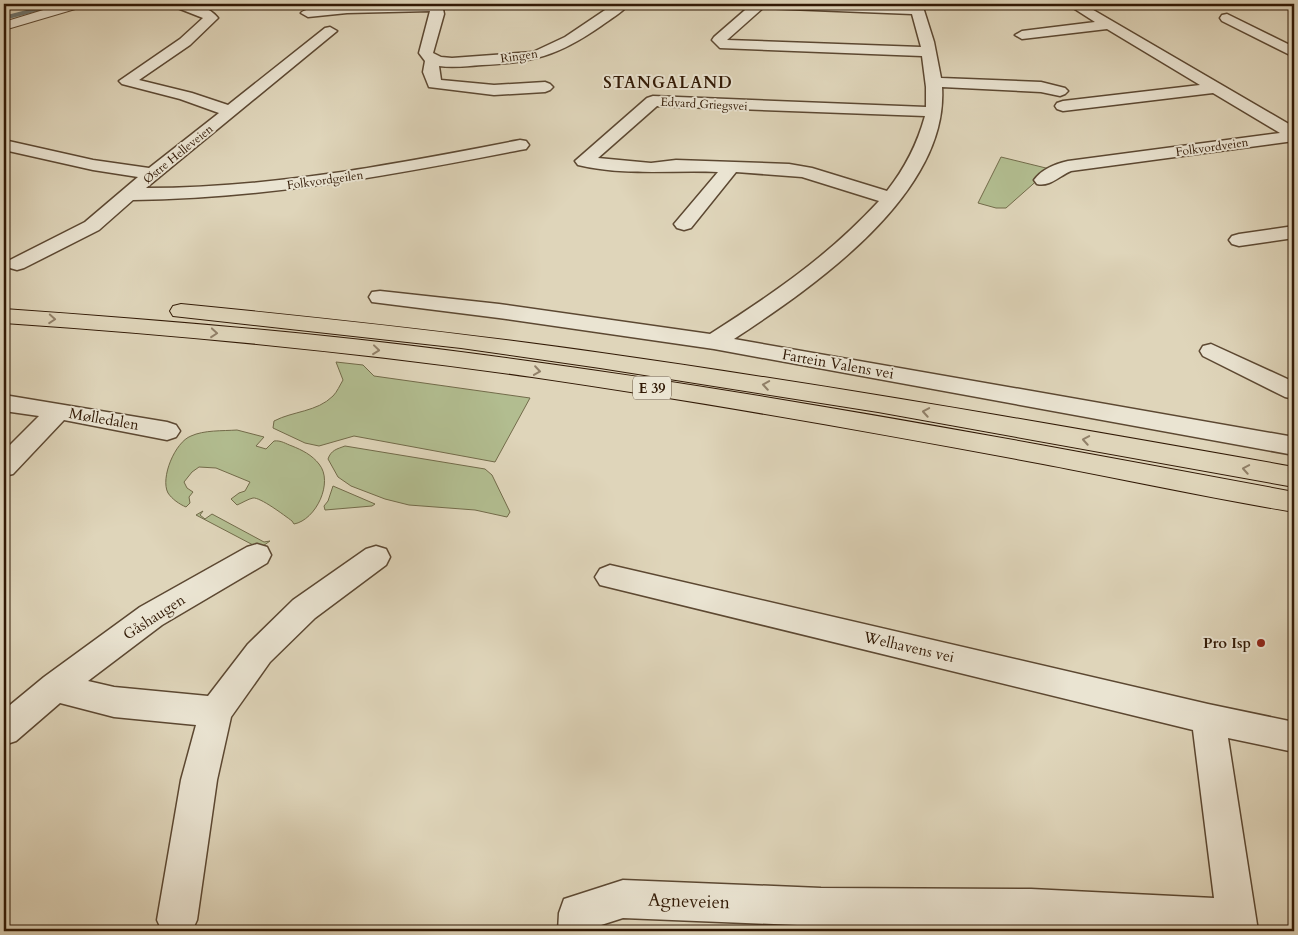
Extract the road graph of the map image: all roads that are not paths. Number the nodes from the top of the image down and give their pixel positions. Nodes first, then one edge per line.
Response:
1 (77, 4) edge
2 (622, 4) edge
3 (759, 4) edge
4 (764, 4) edge
5 (1074, 4) edge
6 (192, 5) edge
7 (437, 6) edge
8 (917, 7) edge
9 (308, 13) dead end
10 (1227, 18) dead end
11 (1108, 25) junction
12 (4, 26) edge
13 (330, 31) dead end
14 (1022, 35) dead end
15 (928, 52) junction
16 (1294, 53) edge
17 (433, 60) junction
18 (933, 82) junction
19 (545, 87) dead end
20 (1214, 88) junction
21 (229, 112) junction
22 (934, 112) junction
23 (1294, 135) edge
24 (4, 145) edge
25 (520, 145) dead end
26 (1130, 159) junction
27 (730, 167) junction
28 (1145, 170) dead end
29 (153, 174) junction
30 (1043, 180) dead end
31 (128, 194) junction
32 (890, 198) junction
33 (684, 224) dead end
34 (1294, 232) edge
35 (1239, 240) dead end
36 (17, 264) dead end
37 (380, 297) dead end
38 (4, 298) edge
39 (4, 316) edge
40 (714, 342) junction
41 (1211, 351) dead end
42 (1294, 391) edge
43 (4, 403) edge
44 (59, 411) junction
45 (167, 431) dead end
46 (1294, 446) edge
47 (4, 467) edge
48 (1294, 477) edge
49 (1294, 502) edge
50 (257, 555) dead end
51 (376, 557) dead end
52 (610, 577) dead end
53 (55, 686) junction
54 (216, 712) junction
55 (1208, 718) junction
56 (4, 730) edge
57 (1294, 737) edge
58 (177, 920) dead end
59 (1238, 925) edge
60 (578, 931) edge

1 - 12 street
2 - 17 street, Ringen
3 - 15 street
4 - 8 street
5 - 11 street, Folkvordveien
6 - 21 street
7 - 9 street
7 - 17 street
8 - 15 street
10 - 16 street
11 - 14 street
11 - 20 street, Folkvordveien
13 - 21 street, Østre Helleveien
15 - 18 street
17 - 19 street
18 - 20 street
18 - 22 street
20 - 23 street, Folkvordveien
21 - 29 street, Østre Helleveien
22 - 27 street, Edvard Griegsvei
22 - 32 street
23 - 26 street, Folkvordveien
24 - 29 street
25 - 31 street, Folkvordgeilen
26 - 28 street
26 - 30 street, Folkvordveien
27 - 32 street, Edvard Griegsvei
27 - 33 street
29 - 31 street, Østre Helleveien
31 - 36 street, Østre Helleveien
32 - 40 street
34 - 35 street
37 - 40 street, Fartein Valens vei
48 -> 38 highway, E 39
39 -> 49 highway, E 39
40 - 46 street, Fartein Valens vei
41 - 42 street
43 - 44 street
44 - 45 street, Mølledalen
44 - 47 street, Mølledalen
50 - 53 street, Gåshaugen
51 - 54 street
52 - 55 street, Welhavens vei
53 - 54 street
53 - 56 street, Gåshaugen
54 - 58 street
55 - 57 street, Welhavens vei
55 - 59 street
59 - 60 street, Agneveien

